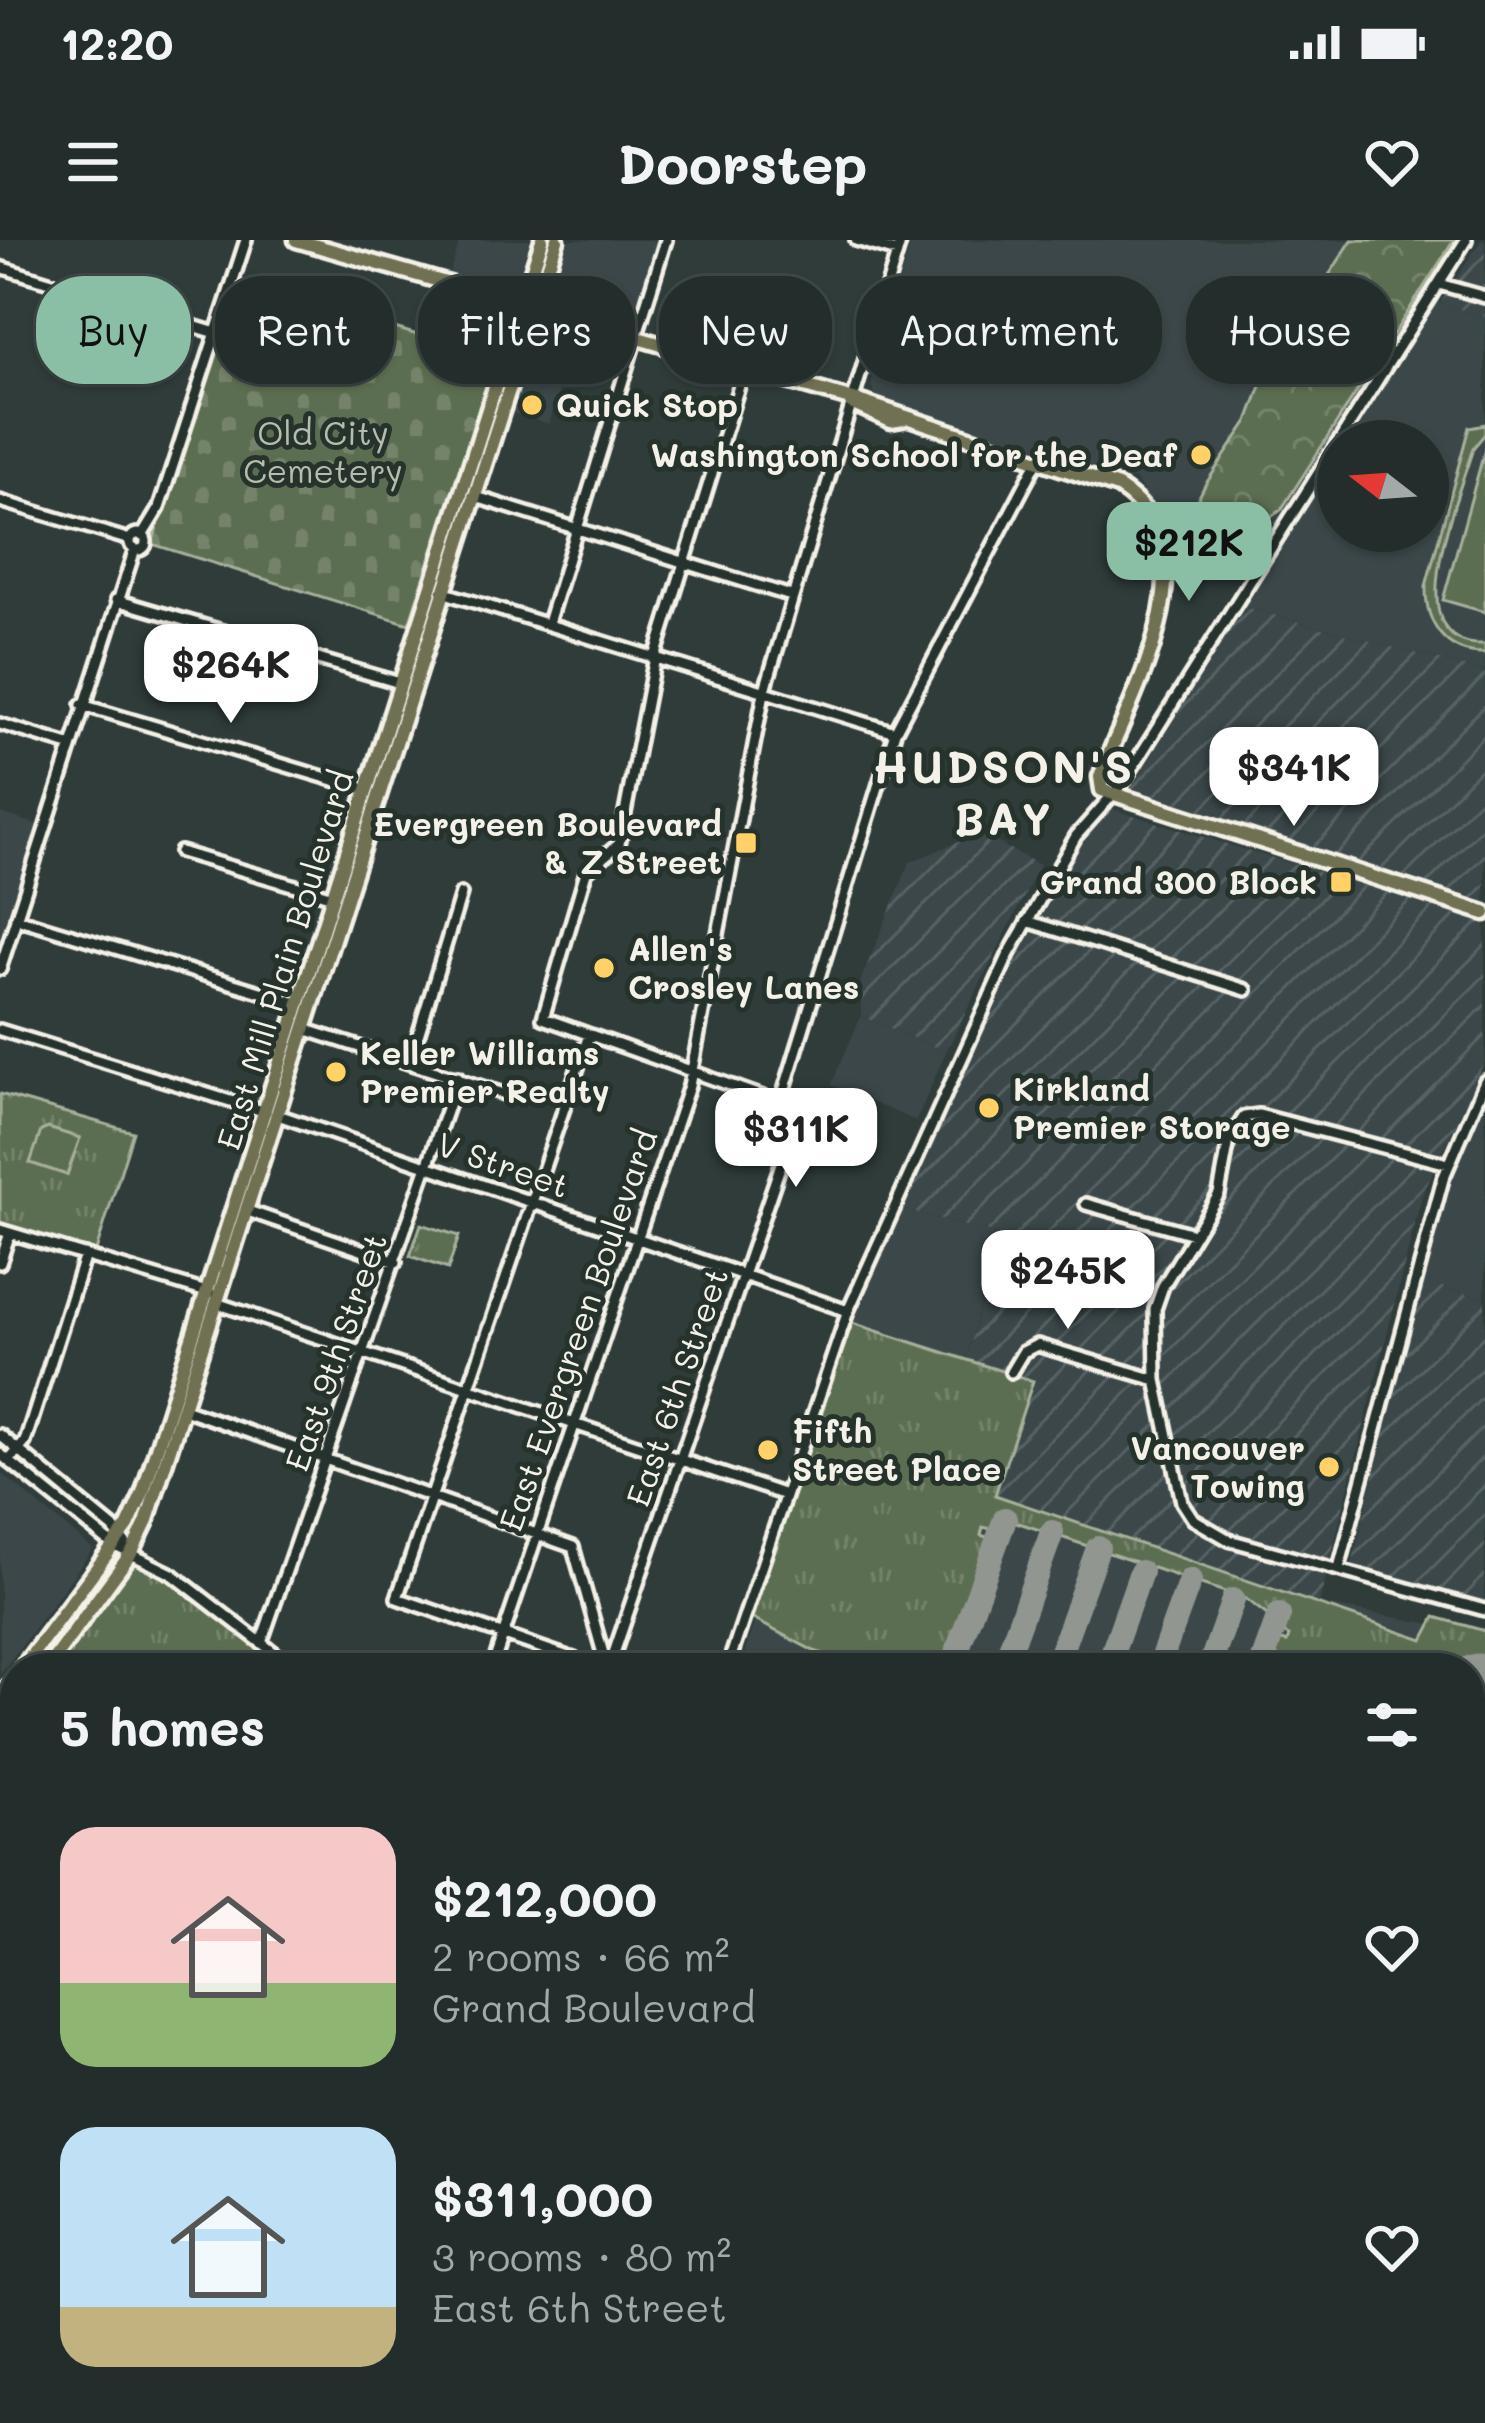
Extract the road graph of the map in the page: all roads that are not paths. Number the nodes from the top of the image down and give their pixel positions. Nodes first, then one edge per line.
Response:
1 (246, 240) edge
2 (296, 240) edge
3 (542, 240) edge
4 (556, 240) edge
5 (667, 240) edge
6 (856, 240) edge
7 (901, 240) edge
8 (1466, 240) edge
9 (339, 246) edge
10 (898, 252) junction
11 (0, 266) edge
12 (234, 276) edge
13 (429, 276) edge
14 (534, 276) edge
15 (540, 276) edge
16 (1439, 284) junction
17 (1485, 297) edge
18 (215, 333) edge
19 (215, 336) edge
20 (636, 338) junction
21 (659, 345) edge
22 (500, 384) edge
23 (504, 384) edge
24 (740, 384) edge
25 (790, 384) edge
26 (850, 402) junction
27 (1352, 420) edge
28 (1038, 460) junction
29 (1317, 474) edge
30 (472, 496) junction
31 (0, 501) edge
32 (578, 529) junction
33 (136, 542) junction
34 (684, 562) junction
35 (441, 592) junction
36 (791, 596) junction
37 (116, 600) junction
38 (548, 623) junction
39 (655, 657) junction
40 (400, 683) junction
41 (764, 693) junction
42 (82, 705) junction
43 (0, 724) edge
44 (895, 732) junction
45 (69, 745) junction
46 (367, 790) junction
47 (1109, 795) junction
48 (180, 852) dead end
49 (461, 893) dead end
50 (333, 897) junction
51 (1485, 913) edge
52 (16, 918) junction
53 (1027, 921) junction
54 (0, 970) edge
55 (1246, 990) dead end
56 (300, 1004) junction
57 (304, 1029) junction
58 (0, 1030) edge
59 (588, 1038) junction
60 (410, 1062) junction
61 (691, 1075) junction
62 (458, 1077) junction
63 (1485, 1082) edge
64 (510, 1096) dead end
65 (794, 1108) junction
66 (272, 1114) junction
67 (1448, 1164) junction
68 (426, 1168) junction
69 (533, 1203) junction
70 (1086, 1204) dead end
71 (248, 1211) junction
72 (5, 1231) edge
73 (1193, 1234) junction
74 (637, 1240) junction
75 (85, 1256) junction
76 (395, 1262) junction
77 (0, 1263) edge
78 (743, 1276) junction
79 (214, 1298) junction
80 (848, 1311) junction
81 (364, 1353) junction
82 (1011, 1372) dead end
83 (1156, 1380) junction
84 (470, 1389) junction
85 (184, 1409) junction
86 (574, 1425) junction
87 (0, 1435) edge
88 (18, 1450) junction
89 (4, 1457) edge
90 (328, 1458) junction
91 (680, 1460) junction
92 (434, 1494) junction
93 (784, 1495) junction
94 (538, 1530) junction
95 (117, 1540) junction
96 (132, 1552) junction
97 (1339, 1568) junction
98 (1485, 1610) edge
99 (503, 1635) junction
100 (261, 1643) junction
101 (33, 1653) edge
102 (58, 1653) edge
103 (274, 1653) edge
104 (497, 1653) edge
105 (559, 1653) edge
106 (602, 1653) edge
107 (611, 1653) edge
108 (732, 1653) edge

1 - 12 street
2 - 9 main road
3 - 14 main road, East Mill Plain Boulevard
4 - 15 main road, East Mill Plain Boulevard
5 - 20 street
6 - 10 street
7 - 10 street, East Evergreen Boulevard
8 - 16 street
9 - 13 main road
10 - 26 street, East Evergreen Boulevard
11 - 18 street
16 - 17 street
16 - 27 street
19 - 33 street
20 - 21 main road
20 - 32 street
22 - 40 main road, East Mill Plain Boulevard
23 - 30 main road, East Mill Plain Boulevard
24 - 34 street
25 - 26 main road
26 - 28 main road
26 - 36 street, East Evergreen Boulevard
28 - 44 street, East 6th Street
28 - 47 main road
29 - 47 street
30 - 32 street
30 - 35 main road, East Mill Plain Boulevard
31 - 33 street
32 - 34 street
32 - 38 street
33 - 37 street
34 - 36 street
34 - 39 street
35 - 38 street
35 - 57 main road, East Mill Plain Boulevard
36 - 41 street, East Evergreen Boulevard
37 - 40 street
37 - 42 street
38 - 39 street
39 - 41 street
39 - 59 street
40 - 46 main road, East Mill Plain Boulevard
41 - 44 street
41 - 61 street, East Evergreen Boulevard
42 - 45 street
42 - 46 street
43 - 45 street
44 - 65 street, East 6th Street
45 - 52 street
46 - 50 main road, East Mill Plain Boulevard
47 - 51 main road
47 - 53 street
48 - 50 street
49 - 60 street
50 - 56 main road, East Mill Plain Boulevard
52 - 54 street
52 - 56 street
53 - 55 street
53 - 80 street
56 - 66 main road, East Mill Plain Boulevard
57 - 60 street
57 - 66 main road, East Mill Plain Boulevard
58 - 66 street, V Street
59 - 61 street
59 - 69 street
60 - 62 street
61 - 65 street
61 - 74 street, East Evergreen Boulevard
62 - 64 street
62 - 68 street, East 9th Street
63 - 67 street
65 - 78 street, East 6th Street
66 - 68 street, V Street
66 - 71 main road, East Mill Plain Boulevard
66 - 79 main road, East Mill Plain Boulevard
67 - 73 street
67 - 97 street
68 - 69 street, V Street
68 - 76 street, East 9th Street
69 - 74 street, V Street
69 - 84 street
70 - 73 street
71 - 76 street
71 - 79 main road, East Mill Plain Boulevard
72 - 75 street
72 - 77 street
73 - 83 street
74 - 78 street, V Street
74 - 86 street, East Evergreen Boulevard
75 - 79 street
75 - 88 street
76 - 81 street, East 9th Street
78 - 80 street, V Street
78 - 91 street, East 6th Street
79 - 81 street
79 - 85 main road, East Mill Plain Boulevard
79 - 95 main road, East Mill Plain Boulevard
80 - 93 street
81 - 84 street
81 - 90 street, East 9th Street
82 - 83 street
83 - 97 street
84 - 86 street
84 - 92 street
85 - 90 street
85 - 96 main road, East Mill Plain Boulevard
86 - 91 street
86 - 94 street, East Evergreen Boulevard
87 - 88 street
88 - 89 street
88 - 95 street
89 - 95 street
90 - 92 street
90 - 100 street, East 9th Street
91 - 93 street
91 - 107 street, East 6th Street
92 - 94 street
92 - 99 street
93 - 108 street
94 - 99 street, East Evergreen Boulevard
94 - 106 street
95 - 96 street
95 - 101 main road, East Mill Plain Boulevard
96 - 100 street
96 - 102 main road, East Mill Plain Boulevard
97 - 98 street
99 - 104 street, East Evergreen Boulevard
99 - 105 street
100 - 103 street

